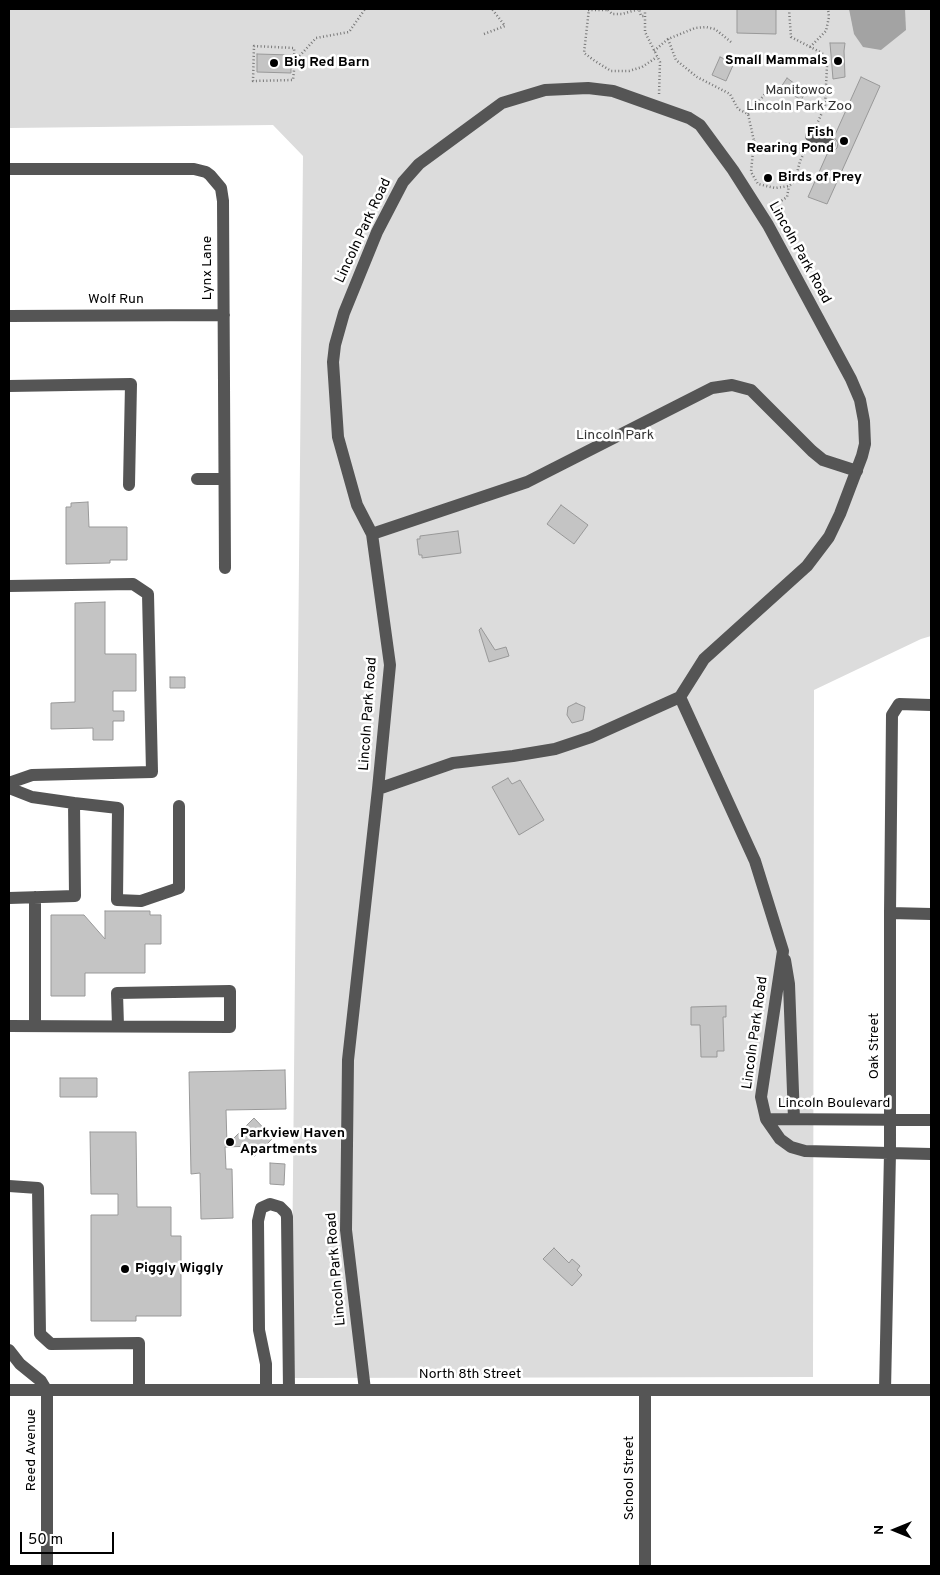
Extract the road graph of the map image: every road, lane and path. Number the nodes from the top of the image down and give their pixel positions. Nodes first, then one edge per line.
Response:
1 (365, 9) edge
2 (492, 9) edge
3 (588, 9) edge
4 (608, 9) edge
5 (645, 9) edge
6 (789, 9) edge
7 (828, 9) edge
8 (645, 16) junction
9 (484, 34) dead end
10 (668, 39) junction
11 (731, 42) dead end
12 (810, 46) junction
13 (654, 51) junction
14 (657, 58) junction
15 (294, 61) junction
16 (772, 86) dead end
17 (659, 106) junction
18 (748, 114) junction
19 (811, 136) junction
20 (754, 141) junction
21 (830, 144) dead end
22 (803, 155) junction
23 (9, 169) edge
24 (758, 184) junction
25 (789, 186) junction
26 (760, 193) dead end
27 (762, 202) dead end
28 (224, 315) junction
29 (9, 316) edge
30 (9, 386) edge
31 (857, 471) junction
32 (197, 479) dead end
33 (224, 479) junction
34 (129, 484) dead end
35 (372, 534) junction
36 (225, 568) dead end
37 (9, 586) edge
38 (680, 697) junction
39 (931, 705) edge
40 (9, 783) edge
41 (9, 788) edge
42 (378, 789) junction
43 (74, 803) junction
44 (179, 806) dead end
45 (35, 897) junction
46 (9, 898) edge
47 (890, 913) junction
48 (931, 914) edge
49 (783, 951) junction
50 (9, 1026) edge
51 (35, 1026) junction
52 (118, 1026) junction
53 (766, 1119) junction
54 (794, 1119) junction
55 (890, 1120) junction
56 (931, 1120) edge
57 (890, 1153) junction
58 (931, 1154) edge
59 (9, 1186) edge
60 (9, 1350) edge
61 (9, 1390) edge
62 (47, 1390) junction
63 (139, 1390) junction
64 (266, 1390) junction
65 (289, 1390) junction
66 (365, 1390) junction
67 (645, 1390) junction
68 (885, 1390) junction
69 (931, 1390) edge
70 (47, 1566) edge
71 (645, 1566) edge

1 - 15 path
2 - 9 path
3 - 4 path
3 - 14 path
4 - 8 path
5 - 8 path
6 - 12 path
7 - 12 path
8 - 13 path
10 - 11 path
10 - 13 path
10 - 18 path
12 - 19 path
13 - 14 path
14 - 17 path
15 - 15 path
16 - 18 path
17 - 31 street, Lincoln Park Road
17 - 35 street, Lincoln Park Road
18 - 20 path
19 - 21 street
19 - 22 path
20 - 22 path
20 - 24 path
22 - 25 path
23 - 28 street, Lynx Lane
24 - 25 path
24 - 26 path
25 - 27 path
28 - 29 street, Wolf Run
28 - 33 street, Lynx Lane
30 - 34 street
31 - 35 street
31 - 38 street, Lincoln Park Road
32 - 33 street
33 - 36 street, Lynx Lane
35 - 42 street, Lincoln Park Road
37 - 40 street
38 - 42 street
38 - 49 street, Lincoln Park Road
39 - 47 street, Oak Street
41 - 43 street
42 - 66 street, Lincoln Park Road
43 - 44 street
43 - 45 street
45 - 46 street
45 - 51 street
47 - 48 street
47 - 55 street, Oak Street
49 - 53 street, Lincoln Park Road
49 - 54 street, Lincoln Park Road
50 - 51 street
51 - 52 street
52 - 52 street
53 - 54 street, Lincoln Boulevard
53 - 57 street, Lincoln Boulevard
54 - 55 street, Lincoln Boulevard
55 - 56 street, Lincoln Boulevard
55 - 57 street, Oak Street
57 - 58 street, Lincoln Boulevard
57 - 68 street, Oak Street
59 - 63 street
60 - 62 street, Reed Avenue
61 - 62 street, North 8th Street
62 - 63 street, North 8th Street
62 - 70 street, Reed Avenue
63 - 64 street, North 8th Street
64 - 65 street, North 8th Street
64 - 65 street
65 - 66 street, North 8th Street
66 - 67 street, North 8th Street
67 - 68 street, North 8th Street
67 - 71 street, School Street
68 - 69 street, North 8th Street

